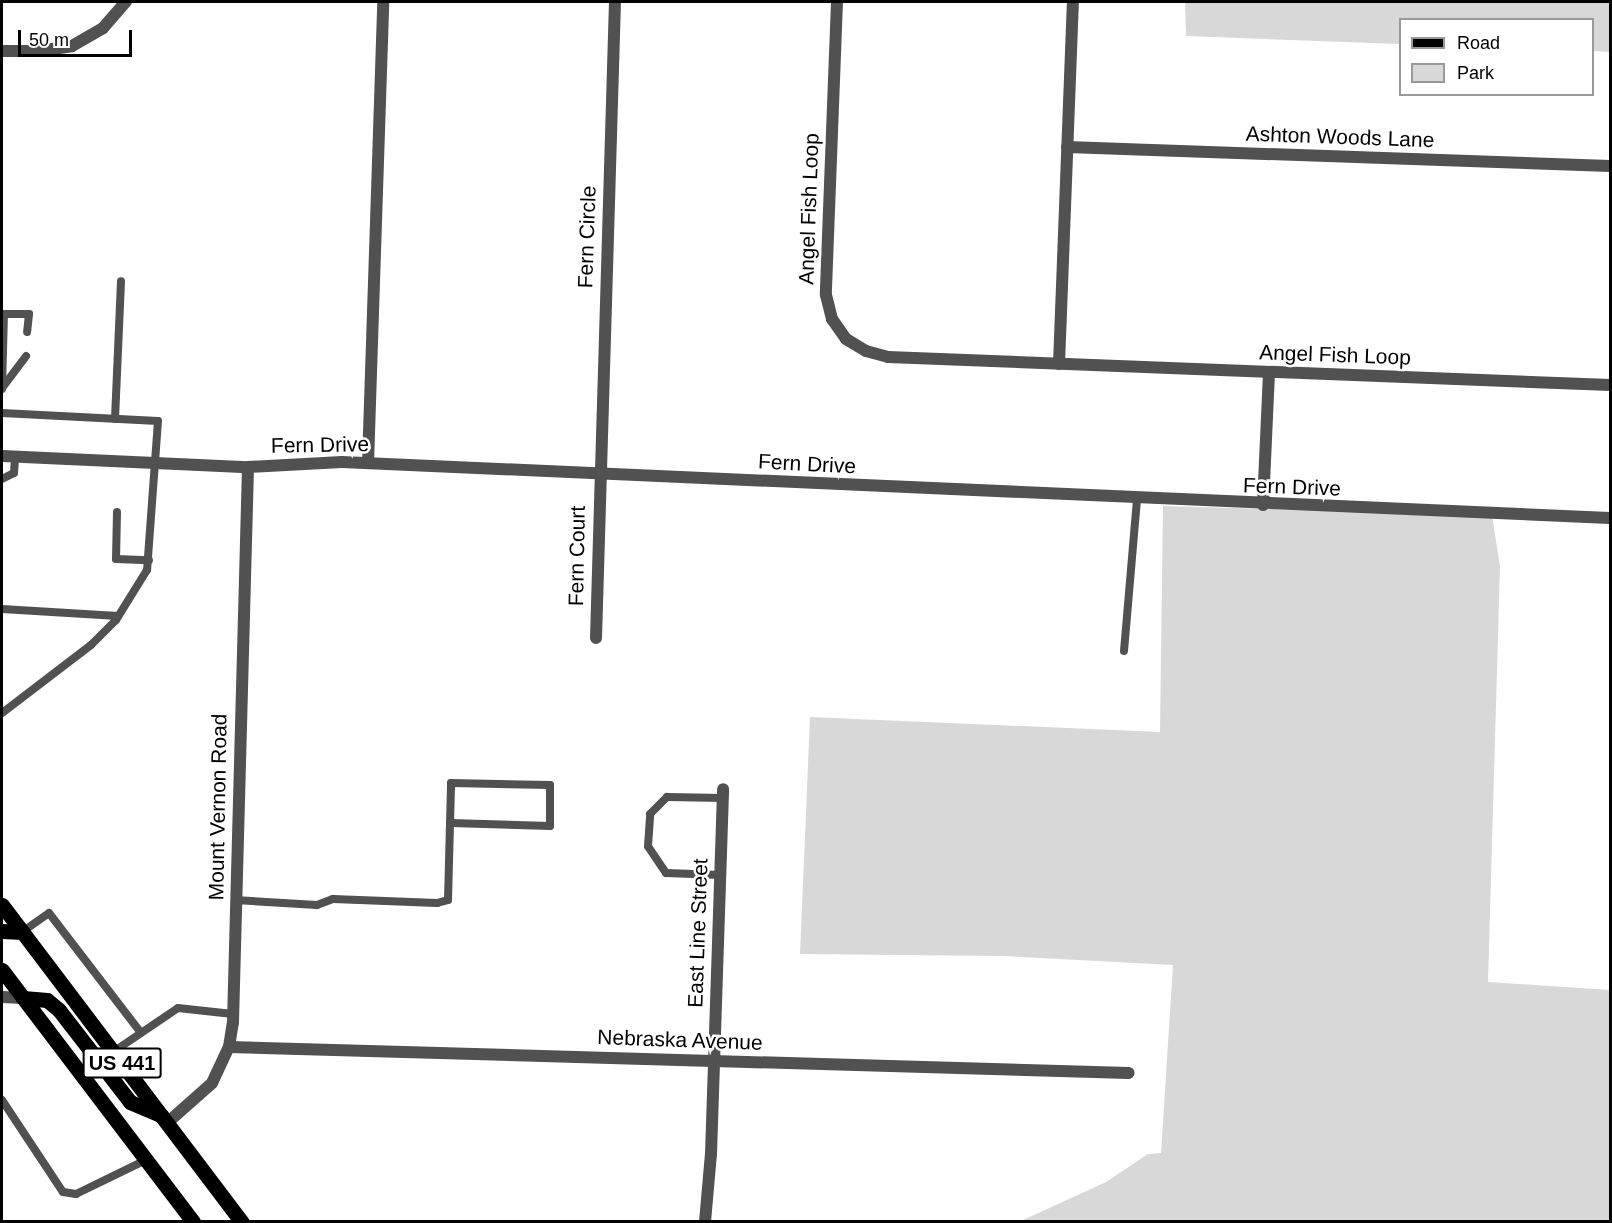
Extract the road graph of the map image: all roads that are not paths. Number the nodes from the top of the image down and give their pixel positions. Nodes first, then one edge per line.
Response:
1 (126, 2) edge
2 (383, 2) edge
3 (615, 2) edge
4 (837, 2) edge
5 (1073, 2) edge
6 (2, 51) edge
7 (1067, 147) junction
8 (1611, 166) edge
9 (121, 281) dead end
10 (3, 314) edge
11 (27, 332) dead end
12 (26, 356) dead end
13 (1059, 364) junction
14 (1269, 372) junction
15 (1611, 386) edge
16 (2, 391) edge
17 (2, 413) edge
18 (115, 419) junction
19 (2, 456) edge
20 (15, 457) junction
21 (368, 463) junction
22 (157, 464) junction
23 (248, 467) junction
24 (598, 474) junction
25 (2, 479) edge
26 (1137, 500) junction
27 (1263, 505) junction
28 (117, 512) dead end
29 (1611, 519) edge
30 (149, 560) junction
31 (2, 609) edge
32 (118, 616) junction
33 (596, 638) dead end
34 (1124, 651) dead end
35 (2, 713) edge
36 (723, 794) joint
37 (450, 823) junction
38 (720, 875) junction
39 (235, 900) junction
40 (2, 905) edge
41 (2, 931) edge
42 (22, 932) junction
43 (2, 970) edge
44 (2, 997) edge
45 (23, 998) junction
46 (233, 1014) junction
47 (141, 1033) junction
48 (229, 1047) junction
49 (113, 1052) junction
50 (713, 1061) junction
51 (1130, 1073) dead end
52 (2, 1100) edge
53 (164, 1119) junction
54 (146, 1160) junction
55 (193, 1221) edge
56 (242, 1221) edge
57 (705, 1221) edge

1 - 6 street
2 - 21 street
3 - 24 street, Fern Circle
4 - 13 street, Angel Fish Loop
5 - 7 street
7 - 8 street, Ashton Woods Lane
7 - 13 street
9 - 18 lane
10 - 11 lane
10 - 16 lane
12 - 16 lane
13 - 14 street, Angel Fish Loop
14 - 15 street, Angel Fish Loop
14 - 27 street
17 - 18 lane
18 - 22 lane
19 - 20 street, Fern Drive
20 - 22 street, Fern Drive
20 - 25 lane
21 - 23 street, Fern Drive
21 - 24 street, Fern Drive
22 - 23 street, Fern Drive
22 - 30 lane
23 - 39 street, Mount Vernon Road
24 - 26 street, Fern Drive
24 - 33 street, Fern Court
26 - 27 street, Fern Drive
26 - 34 lane
27 - 29 street, Fern Drive
28 - 30 lane
30 - 32 lane
31 - 32 lane
32 - 35 lane
36 - 38 street, East Line Street
36 - 38 lane
37 - 37 lane
37 - 39 lane
38 - 50 street, East Line Street
39 - 46 street, Mount Vernon Road
40 - 42 main road, US 441
41 - 42 main road
42 - 47 lane
42 - 49 main road, US 441
43 - 45 main road, US 441
44 - 45 street
45 - 53 main road
45 - 54 main road, US 441
46 - 47 lane
46 - 48 street, Mount Vernon Road
47 - 49 lane
48 - 50 street, Nebraska Avenue
48 - 53 street, Mount Vernon Road
49 - 53 main road, US 441
50 - 51 street, Nebraska Avenue
50 - 57 street, East Line Street
52 - 54 lane
53 - 56 main road, US 441
54 - 55 main road, US 441

